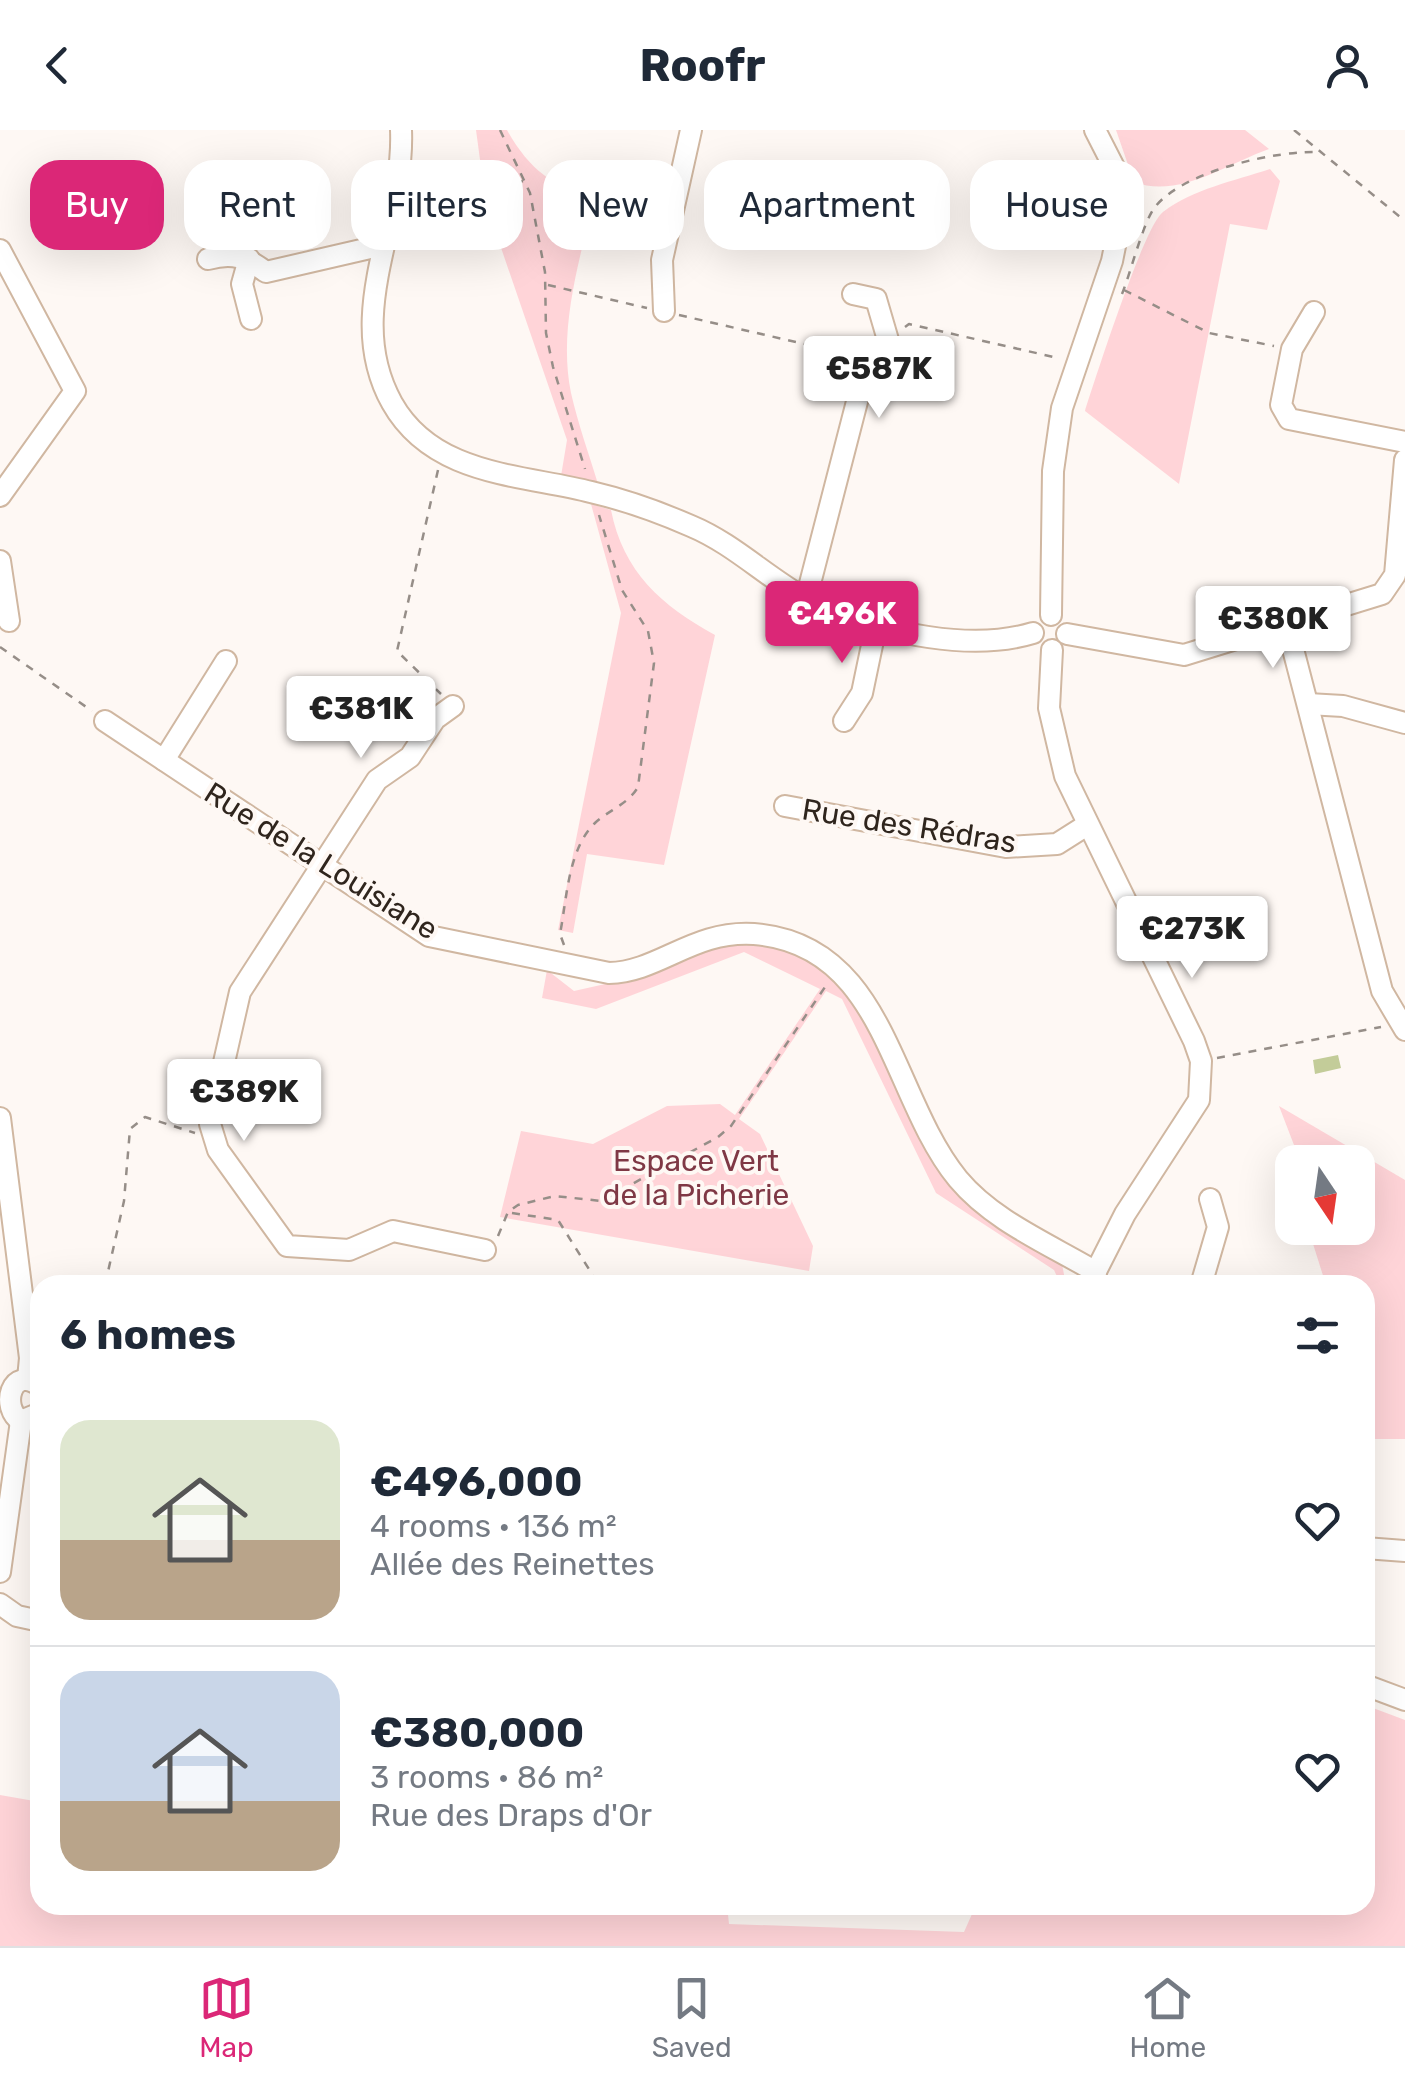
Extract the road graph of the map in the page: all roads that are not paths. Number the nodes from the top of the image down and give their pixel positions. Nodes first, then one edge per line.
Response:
1 (401, 130) edge
2 (692, 130) edge
3 (1095, 130) edge
4 (400, 160) edge
5 (0, 250) edge
6 (358, 250) edge
7 (382, 250) edge
8 (208, 259) dead end
9 (249, 260) junction
10 (853, 294) dead end
11 (664, 311) road end
12 (1314, 312) dead end
13 (251, 319) dead end
14 (1405, 442) edge
15 (1405, 460) edge
16 (0, 496) edge
17 (0, 562) edge
18 (806, 599) junction
19 (1050, 615) junction
20 (3, 626) edge
21 (876, 626) junction
22 (1287, 626) junction
23 (1033, 633) junction
24 (1068, 634) junction
25 (1052, 650) junction
26 (226, 661) dead end
27 (1308, 704) junction
28 (453, 706) road end
29 (844, 720) dead end
30 (105, 721) road end
31 (1405, 723) edge
32 (164, 760) junction
33 (786, 806) dead end
34 (1087, 825) junction
35 (322, 864) junction
36 (1401, 1026) edge
37 (0, 1118) edge
38 (1210, 1199) dead end
39 (485, 1250) road end
40 (1088, 1275) edge
41 (1094, 1275) edge
42 (1203, 1275) edge
43 (30, 1358) edge
44 (30, 1383) edge
45 (2, 1395) edge
46 (30, 1417) edge
47 (30, 1422) edge
48 (1375, 1549) edge
49 (1405, 1552) edge
50 (0, 1572) edge
51 (0, 1604) edge
52 (30, 1619) edge
53 (1375, 1689) edge
54 (1405, 1700) edge

1 - 4 street
2 - 11 street
3 - 19 street
5 - 16 street
6 - 9 street
7 - 18 street
8 - 9 street
9 - 13 street
10 - 18 street
12 - 14 street
15 - 22 street
17 - 20 street
18 - 21 street
19 - 23 street
19 - 24 street
21 - 23 street
21 - 29 street
22 - 24 street
22 - 27 street
23 - 25 street
24 - 25 street
25 - 34 street
26 - 32 street
27 - 31 street
27 - 36 street
28 - 35 street
30 - 32 street, Rue de la Louisiane
32 - 35 street, Rue de la Louisiane
33 - 34 street, Rue des Rédras
34 - 41 street
35 - 39 street
35 - 40 street, Rue de la Louisiane
37 - 43 street
38 - 42 street
44 - 45 street
45 - 46 street
47 - 50 street
48 - 49 street
51 - 52 street
53 - 54 street

